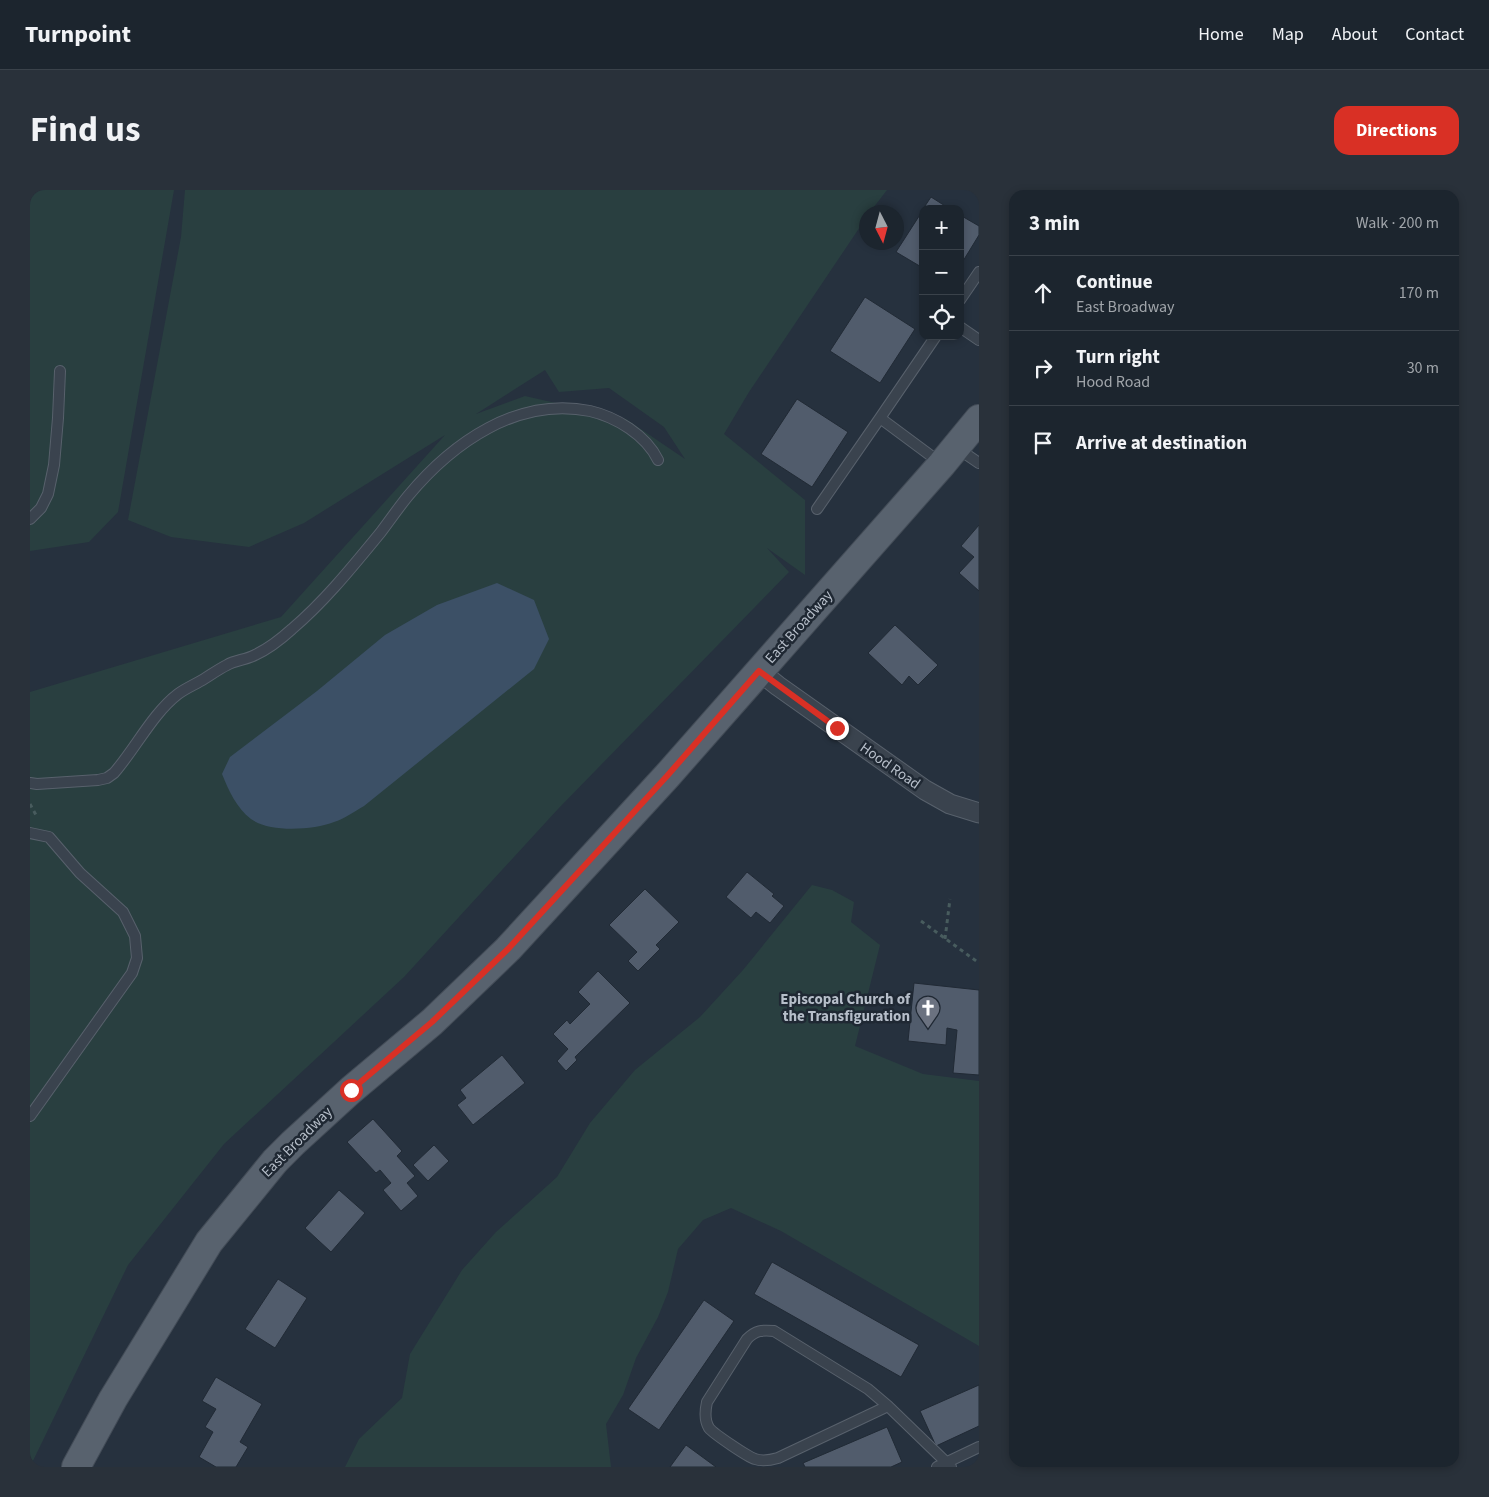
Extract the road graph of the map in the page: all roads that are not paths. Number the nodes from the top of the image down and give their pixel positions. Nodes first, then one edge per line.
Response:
1 (979, 272) edge
2 (963, 295) edge
3 (964, 330) edge
4 (933, 340) edge
5 (979, 340) edge
6 (60, 371) dead end
7 (880, 418) junction
8 (979, 420) edge
9 (949, 456) junction
10 (658, 460) dead end
11 (979, 463) edge
12 (817, 509) dead end
13 (30, 519) edge
14 (759, 671) junction
15 (30, 783) edge
16 (979, 814) edge
17 (30, 833) edge
18 (30, 1116) edge
19 (888, 1406) junction
20 (979, 1447) edge
21 (945, 1466) edge
22 (76, 1467) edge

1 - 2 lane
3 - 5 lane
4 - 7 lane
6 - 13 lane
7 - 9 lane
7 - 12 lane
8 - 9 main road, East Broadway
9 - 11 lane
9 - 14 main road, East Broadway
10 - 15 lane
14 - 16 street, Hood Road
14 - 22 main road, East Broadway
17 - 18 lane
19 - 19 lane
19 - 21 lane
20 - 21 lane

